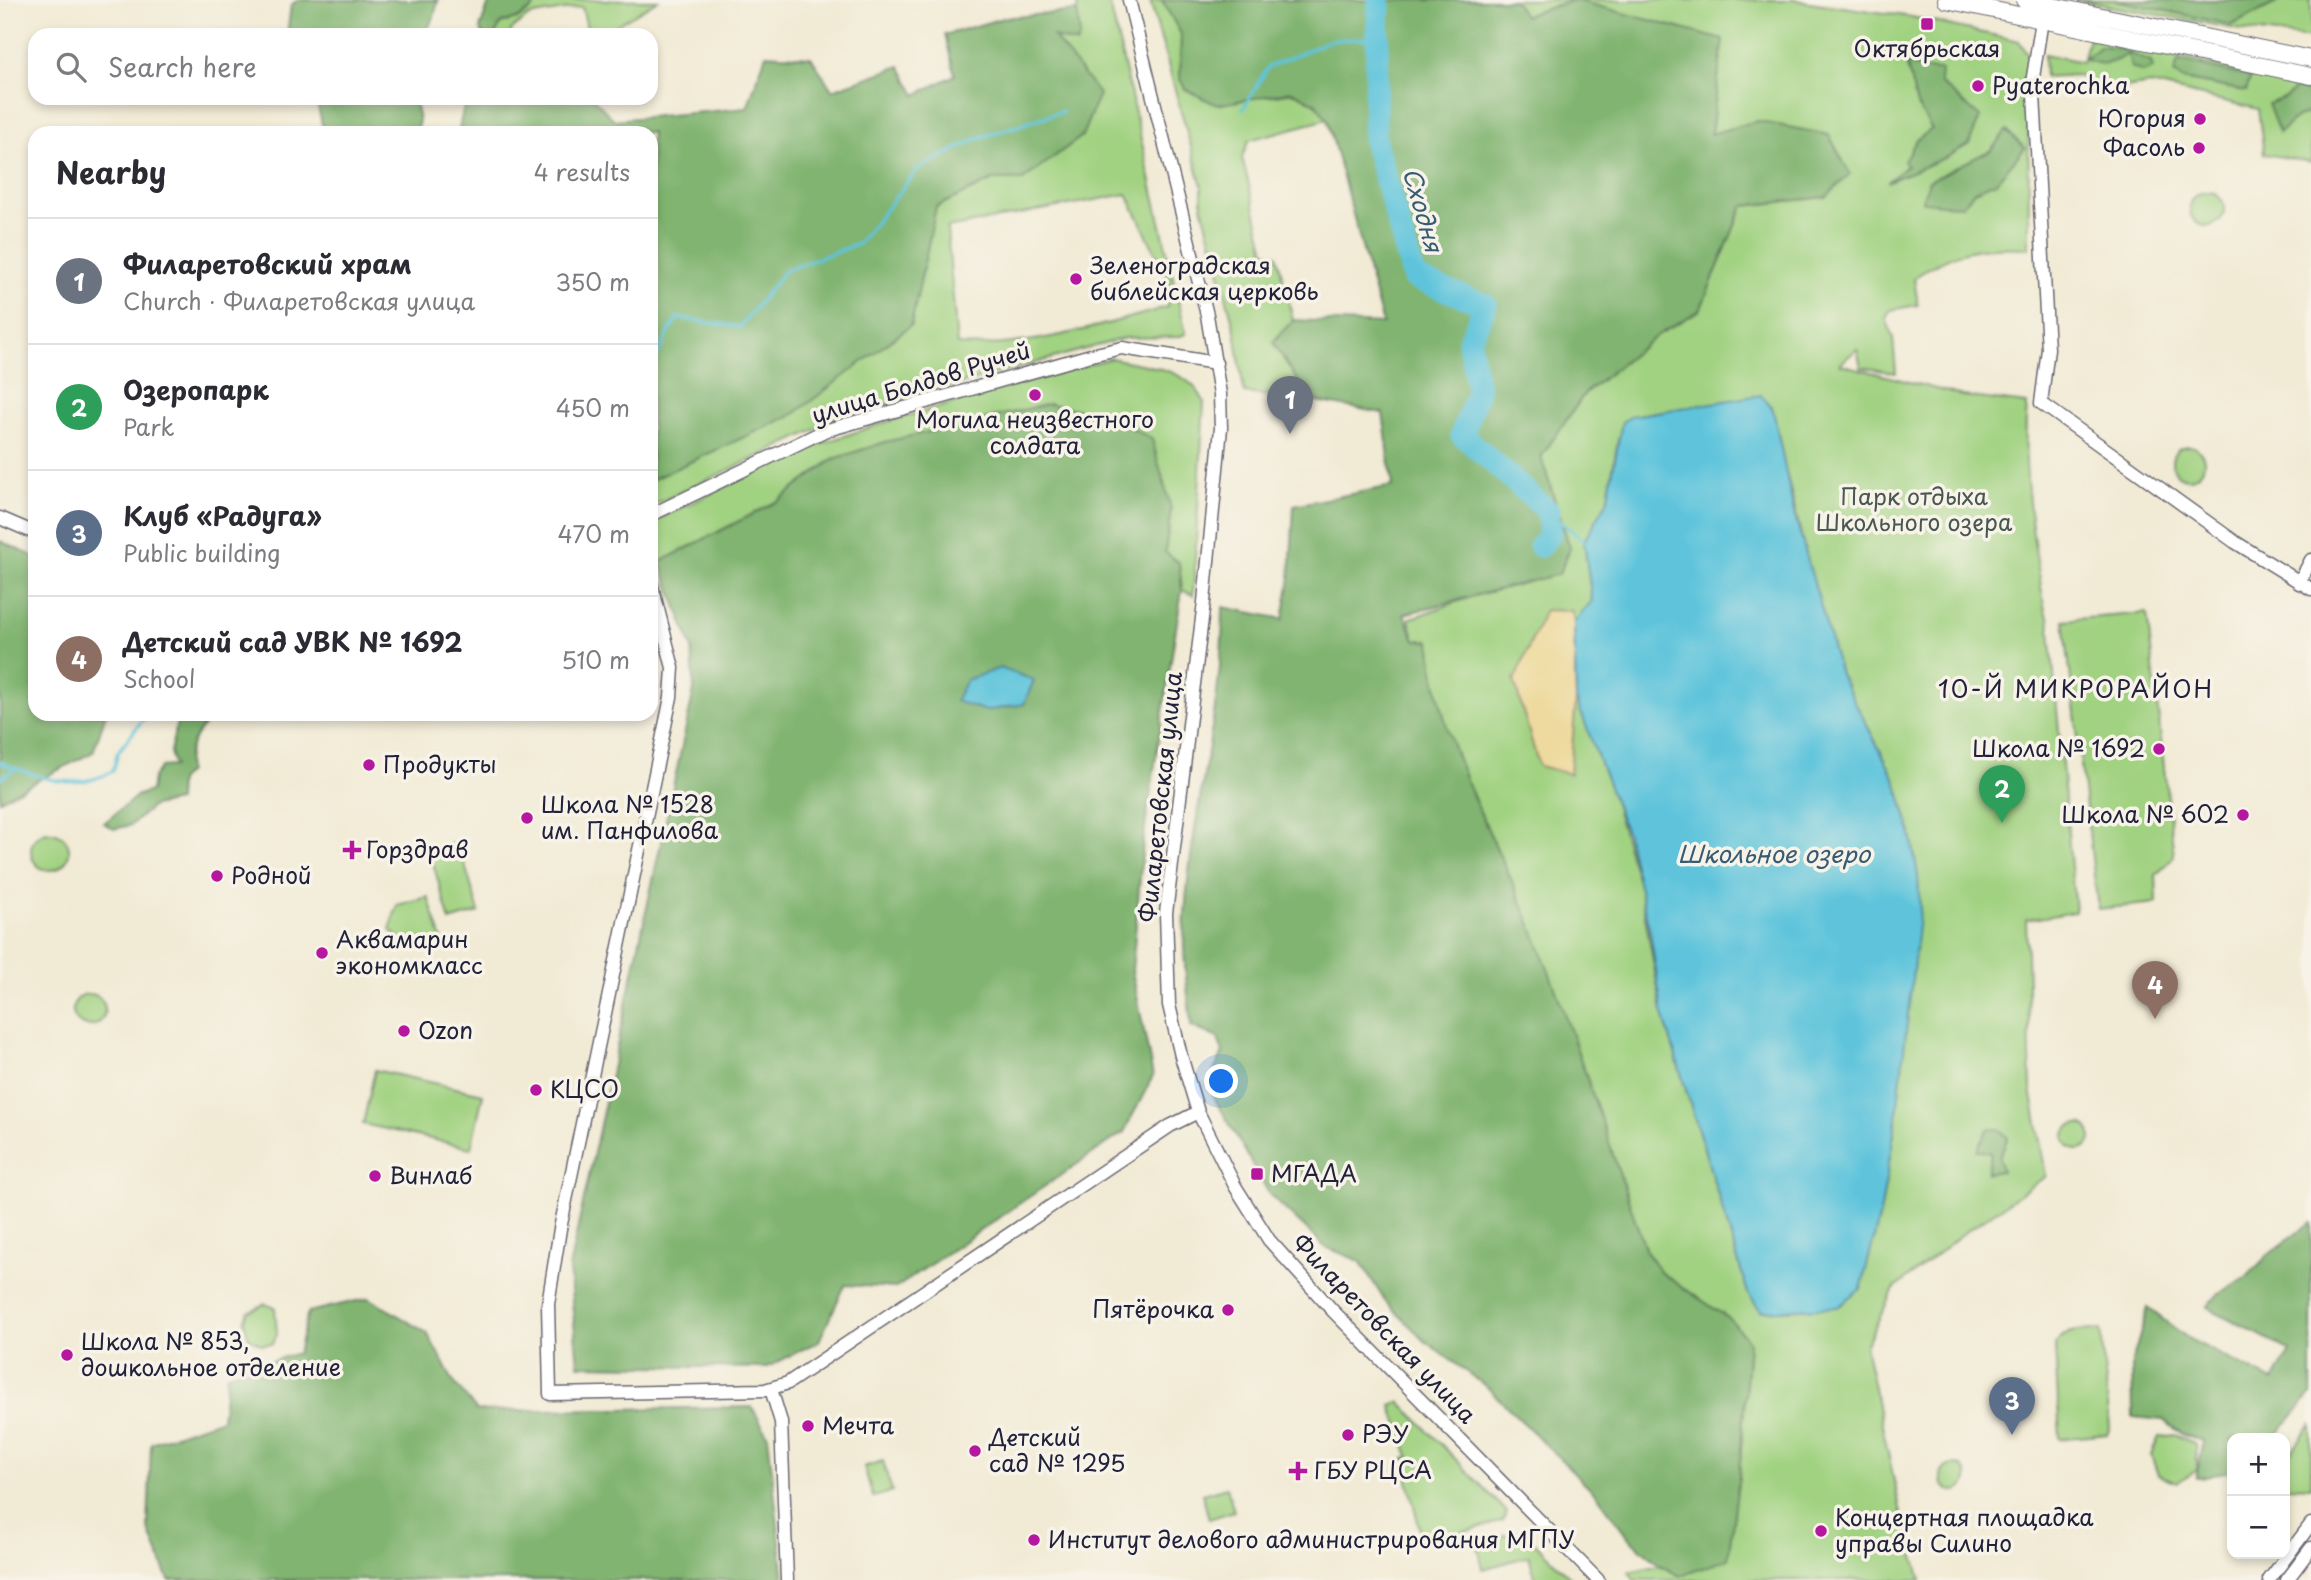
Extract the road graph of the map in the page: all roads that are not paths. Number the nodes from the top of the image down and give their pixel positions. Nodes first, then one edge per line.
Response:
1 (1129, 0) edge
2 (1946, 0) edge
3 (2024, 0) edge
4 (2042, 20) junction
5 (2311, 59) edge
6 (2311, 76) edge
7 (1216, 363) junction
8 (658, 512) edge
9 (0, 518) edge
10 (28, 530) edge
11 (2311, 560) edge
12 (2299, 583) junction
13 (2311, 589) edge
14 (658, 609) edge
15 (1198, 1112) junction
16 (771, 1389) junction
17 (2311, 1524) edge
18 (2311, 1548) edge
19 (787, 1580) edge
20 (1598, 1580) edge
21 (2269, 1580) edge
22 (2287, 1580) edge

1 - 7 street, Филаретовская улица
2 - 4 main road
3 - 5 main road
4 - 6 main road
4 - 12 street
7 - 8 street, улица Болдов Ручей
7 - 15 street, Филаретовская улица
9 - 10 street
11 - 12 street
12 - 13 street
14 - 16 street
15 - 16 street
15 - 20 street, Филаретовская улица
16 - 19 street
17 - 21 street
18 - 22 street

